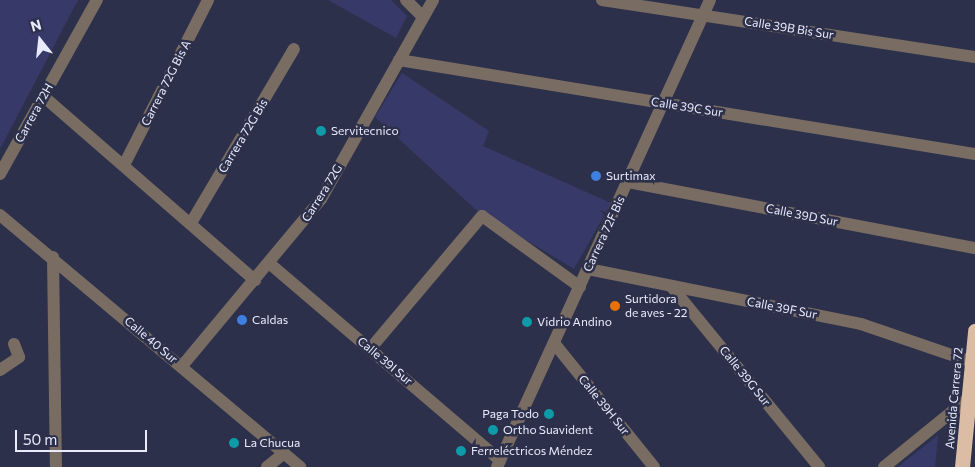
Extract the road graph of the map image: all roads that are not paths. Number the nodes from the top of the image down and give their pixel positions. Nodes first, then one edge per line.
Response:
1 (96, 0) edge
2 (208, 0) edge
3 (406, 0) edge
4 (433, 0) edge
5 (602, 0) edge
6 (710, 0) edge
7 (705, 16) junction
8 (423, 17) junction
9 (294, 49) dead end
10 (975, 57) edge
11 (399, 60) junction
12 (43, 96) junction
13 (663, 103) junction
14 (975, 154) edge
15 (124, 165) junction
16 (0, 174) edge
17 (628, 182) junction
18 (0, 215) edge
19 (191, 224) junction
20 (975, 248) edge
21 (53, 257) junction
22 (269, 263) junction
23 (588, 269) junction
24 (255, 280) junction
25 (671, 286) junction
26 (580, 287) junction
27 (975, 331) edge
28 (554, 343) junction
29 (14, 344) dead end
30 (370, 349) junction
31 (972, 362) junction
32 (182, 366) junction
33 (0, 370) edge
34 (969, 398) junction
35 (284, 453) junction
36 (498, 463) edge
37 (56, 467) edge
38 (267, 467) edge
39 (300, 467) edge
40 (654, 467) edge
41 (819, 467) edge
42 (884, 467) edge
43 (962, 467) edge

1 - 12 street, Carrera 72H
2 - 15 street, Carrera 72G Bis A
3 - 8 street
4 - 8 street, Carrera 72G
5 - 7 street, Calle 39B Bis Sur
6 - 7 street, Carrera 72F Bis
7 - 10 street, Calle 39B Bis Sur
7 - 13 street, Carrera 72F Bis
8 - 11 street, Carrera 72G
9 - 19 street, Carrera 72G Bis
11 - 13 street, Calle 39C Sur
11 - 22 street, Carrera 72G
12 - 15 street
12 - 16 street, Carrera 72H
13 - 14 street, Calle 39C Sur
13 - 17 street, Carrera 72F Bis
15 - 19 street
17 - 20 street, Calle 39D Sur
17 - 23 street, Carrera 72F Bis
18 - 21 street, Calle 40 Sur
19 - 24 street
21 - 32 street, Calle 40 Sur
21 - 37 street
22 - 24 street, Carrera 72G
22 - 30 street, Calle 39I Sur
23 - 25 street, Calle 39F Sur
23 - 26 street, Carrera 72F Bis
24 - 32 street, Carrera 72G
25 - 31 street, Calle 39F Sur
25 - 41 street, Calle 39G Sur
26 - 28 street, Carrera 72F Bis
26 - 30 street
27 - 31 highway, Avenida Carrera 72
28 - 36 street, Carrera 72F Bis
28 - 40 street, Calle 39H Sur
29 - 33 street
30 - 36 street, Calle 39I Sur
31 - 34 highway, Avenida Carrera 72
32 - 35 street, Calle 40 Sur
34 - 42 street
34 - 43 highway, Avenida Carrera 72
35 - 38 street
35 - 39 street, Calle 40 Sur

